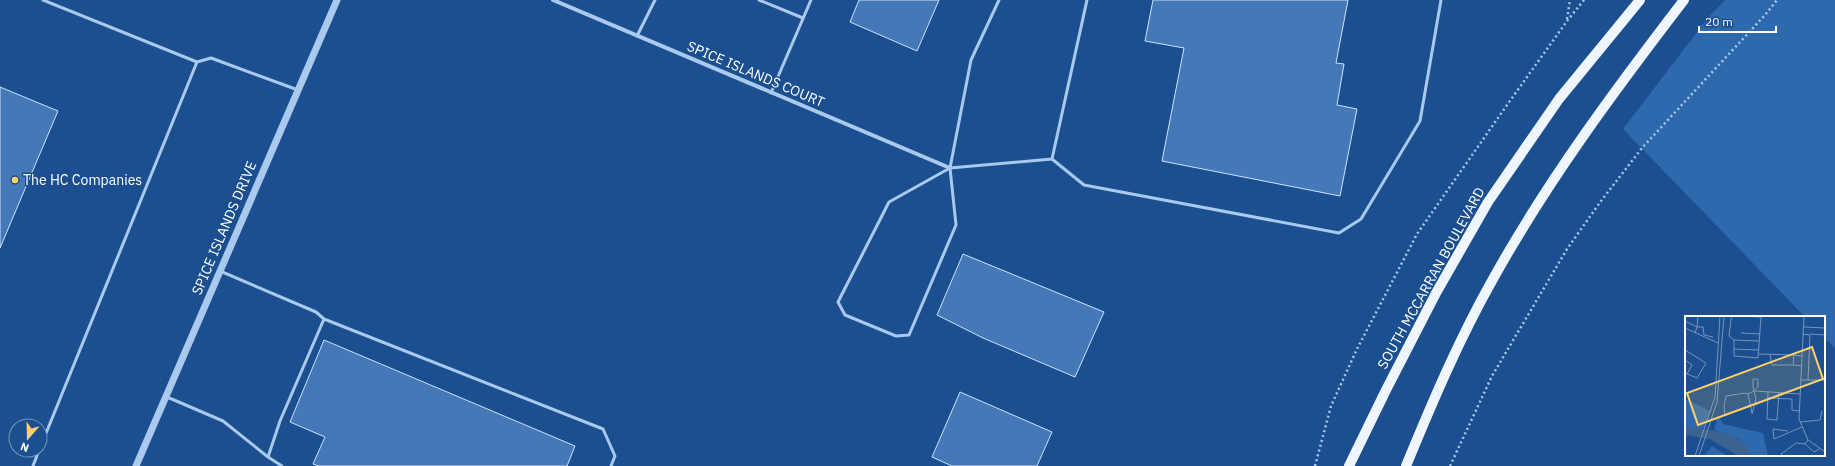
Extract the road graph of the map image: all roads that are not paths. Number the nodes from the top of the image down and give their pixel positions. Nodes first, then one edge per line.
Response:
1 (43, 0) edge
2 (336, 0) edge
3 (553, 0) edge
4 (655, 0) edge
5 (759, 0) edge
6 (810, 0) edge
7 (1000, 0) edge
8 (1087, 0) edge
9 (1441, 0) edge
10 (1640, 0) edge
11 (1684, 0) edge
12 (803, 18) junction
13 (637, 36) junction
14 (197, 62) junction
15 (298, 90) junction
16 (771, 93) junction
17 (1052, 159) junction
18 (950, 168) junction
19 (220, 271) junction
20 (324, 319) junction
21 (166, 396) junction
22 (48, 429) edge
23 (268, 457) junction
24 (136, 466) edge
25 (282, 466) edge
26 (611, 466) edge
27 (1350, 466) edge
28 (1406, 466) edge

1 - 14 lane
2 - 15 street, SPICE ISLANDS DRIVE
3 - 13 street, SPICE ISLANDS COURT
4 - 13 lane
5 - 12 lane
6 - 12 lane
7 - 18 lane
8 - 17 lane
9 - 17 lane
10 - 27 main road, SOUTH MCCARRAN BOULEVARD
11 - 28 main road
12 - 16 lane
13 - 16 street, SPICE ISLANDS COURT
14 - 15 lane
14 - 22 lane
15 - 19 street, SPICE ISLANDS DRIVE
16 - 18 street, SPICE ISLANDS COURT
17 - 18 lane
18 - 18 lane
19 - 20 lane
19 - 21 street, SPICE ISLANDS DRIVE
20 - 23 lane
20 - 26 lane
21 - 23 lane
21 - 24 street, SPICE ISLANDS DRIVE
23 - 25 lane

